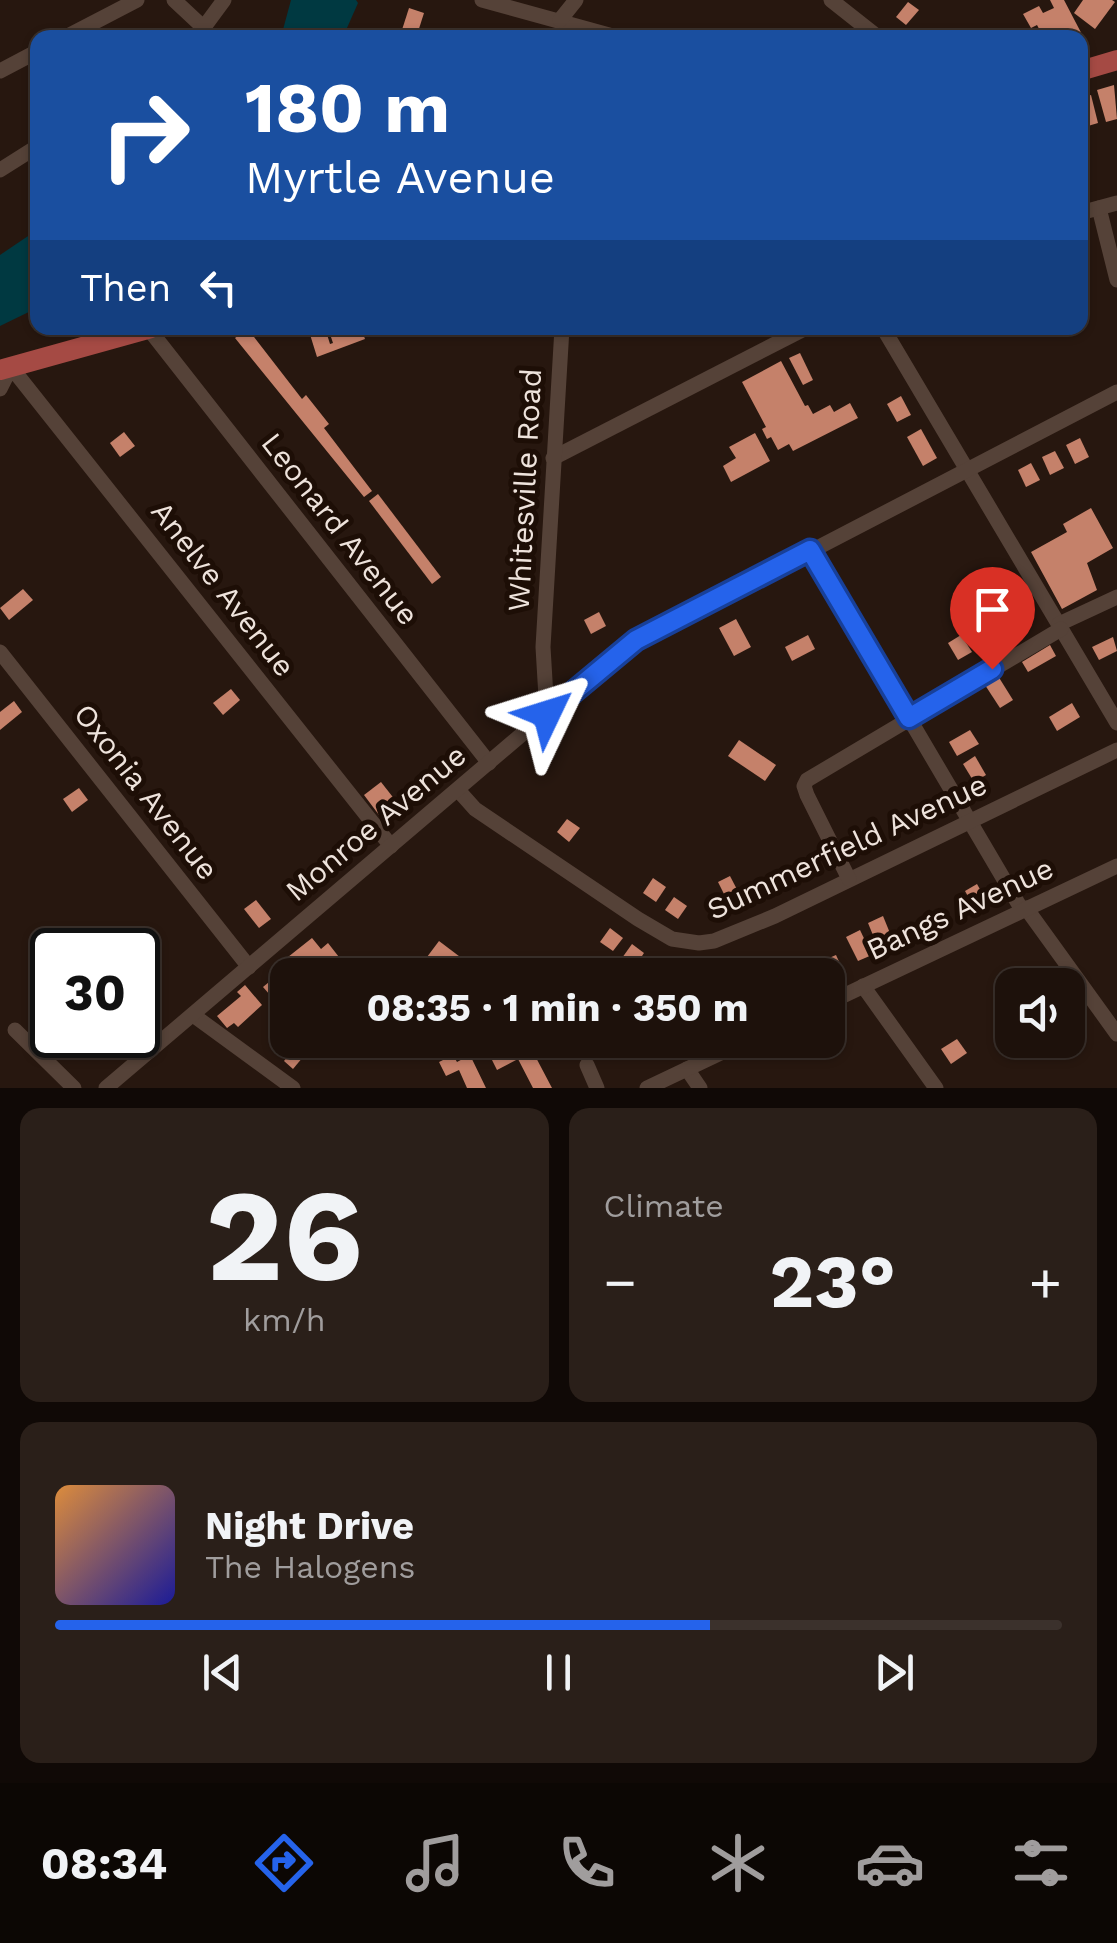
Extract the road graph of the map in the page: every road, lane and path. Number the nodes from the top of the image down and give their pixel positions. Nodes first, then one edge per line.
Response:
1 (137, 0) edge
2 (174, 0) edge
3 (224, 0) edge
4 (482, 0) edge
5 (576, 0) edge
6 (831, 0) edge
7 (570, 27) edge
8 (79, 30) edge
9 (198, 30) edge
10 (202, 30) edge
11 (870, 30) edge
12 (30, 56) edge
13 (1117, 60) edge
14 (1088, 69) edge
15 (0, 71) edge
16 (30, 151) edge
17 (0, 170) edge
18 (1117, 203) edge
19 (1098, 208) junction
20 (1088, 211) edge
21 (1117, 280) edge
22 (125, 335) edge
23 (155, 335) edge
24 (562, 335) edge
25 (792, 335) edge
26 (888, 335) edge
27 (6, 368) edge
28 (0, 389) edge
29 (1117, 392) edge
30 (553, 458) junction
31 (967, 469) junction
32 (810, 550) junction
33 (1117, 597) edge
34 (1060, 626) junction
35 (0, 652) edge
36 (547, 714) junction
37 (909, 718) junction
38 (1117, 723) edge
39 (1117, 750) edge
40 (490, 763) junction
41 (458, 790) junction
42 (969, 821) junction
43 (391, 846) junction
44 (1115, 867) edge
45 (849, 879) junction
46 (1024, 909) junction
47 (249, 967) junction
48 (863, 986) junction
49 (845, 994) edge
50 (192, 1015) junction
51 (15, 1030) dead end
52 (1117, 1034) edge
53 (160, 1042) edge
54 (141, 1058) edge
55 (710, 1058) edge
56 (587, 1065) dead end
57 (687, 1069) junction
58 (74, 1088) edge
59 (106, 1088) edge
60 (293, 1088) edge
61 (598, 1088) edge
62 (647, 1088) edge
63 (700, 1088) edge
64 (936, 1088) edge

1 - 8 street
2 - 9 street
3 - 10 street
4 - 7 street
5 - 7 street
6 - 11 street
12 - 15 street
13 - 14 main road
16 - 17 street
18 - 19 street
19 - 20 street
19 - 21 street
22 - 27 main road
23 - 40 street, Leonard Avenue
24 - 30 street, Whitesville Road
25 - 30 street
26 - 31 street
27 - 28 street
27 - 43 street, Anelve Avenue
29 - 31 street, Monroe Avenue
30 - 36 street, Whitesville Road
31 - 32 street, Monroe Avenue
31 - 34 street
32 - 36 street, Monroe Avenue
32 - 37 street
33 - 34 street
34 - 37 street
34 - 38 street
35 - 47 street, Oxonia Avenue
36 - 40 street, Monroe Avenue
37 - 42 street
37 - 45 street
39 - 42 street, Summerfield Avenue
40 - 41 street, Monroe Avenue
41 - 43 street, Monroe Avenue
41 - 45 street, Summerfield Avenue
42 - 45 street, Summerfield Avenue
42 - 46 street
43 - 47 street, Monroe Avenue
44 - 46 street, Bangs Avenue
46 - 48 street, Bangs Avenue
46 - 52 street
47 - 50 street, Monroe Avenue
48 - 49 street, Bangs Avenue
48 - 64 street
50 - 53 street, Monroe Avenue
50 - 60 street
51 - 58 street
54 - 59 street, Monroe Avenue
55 - 57 street
56 - 61 street
57 - 62 street
57 - 63 street

